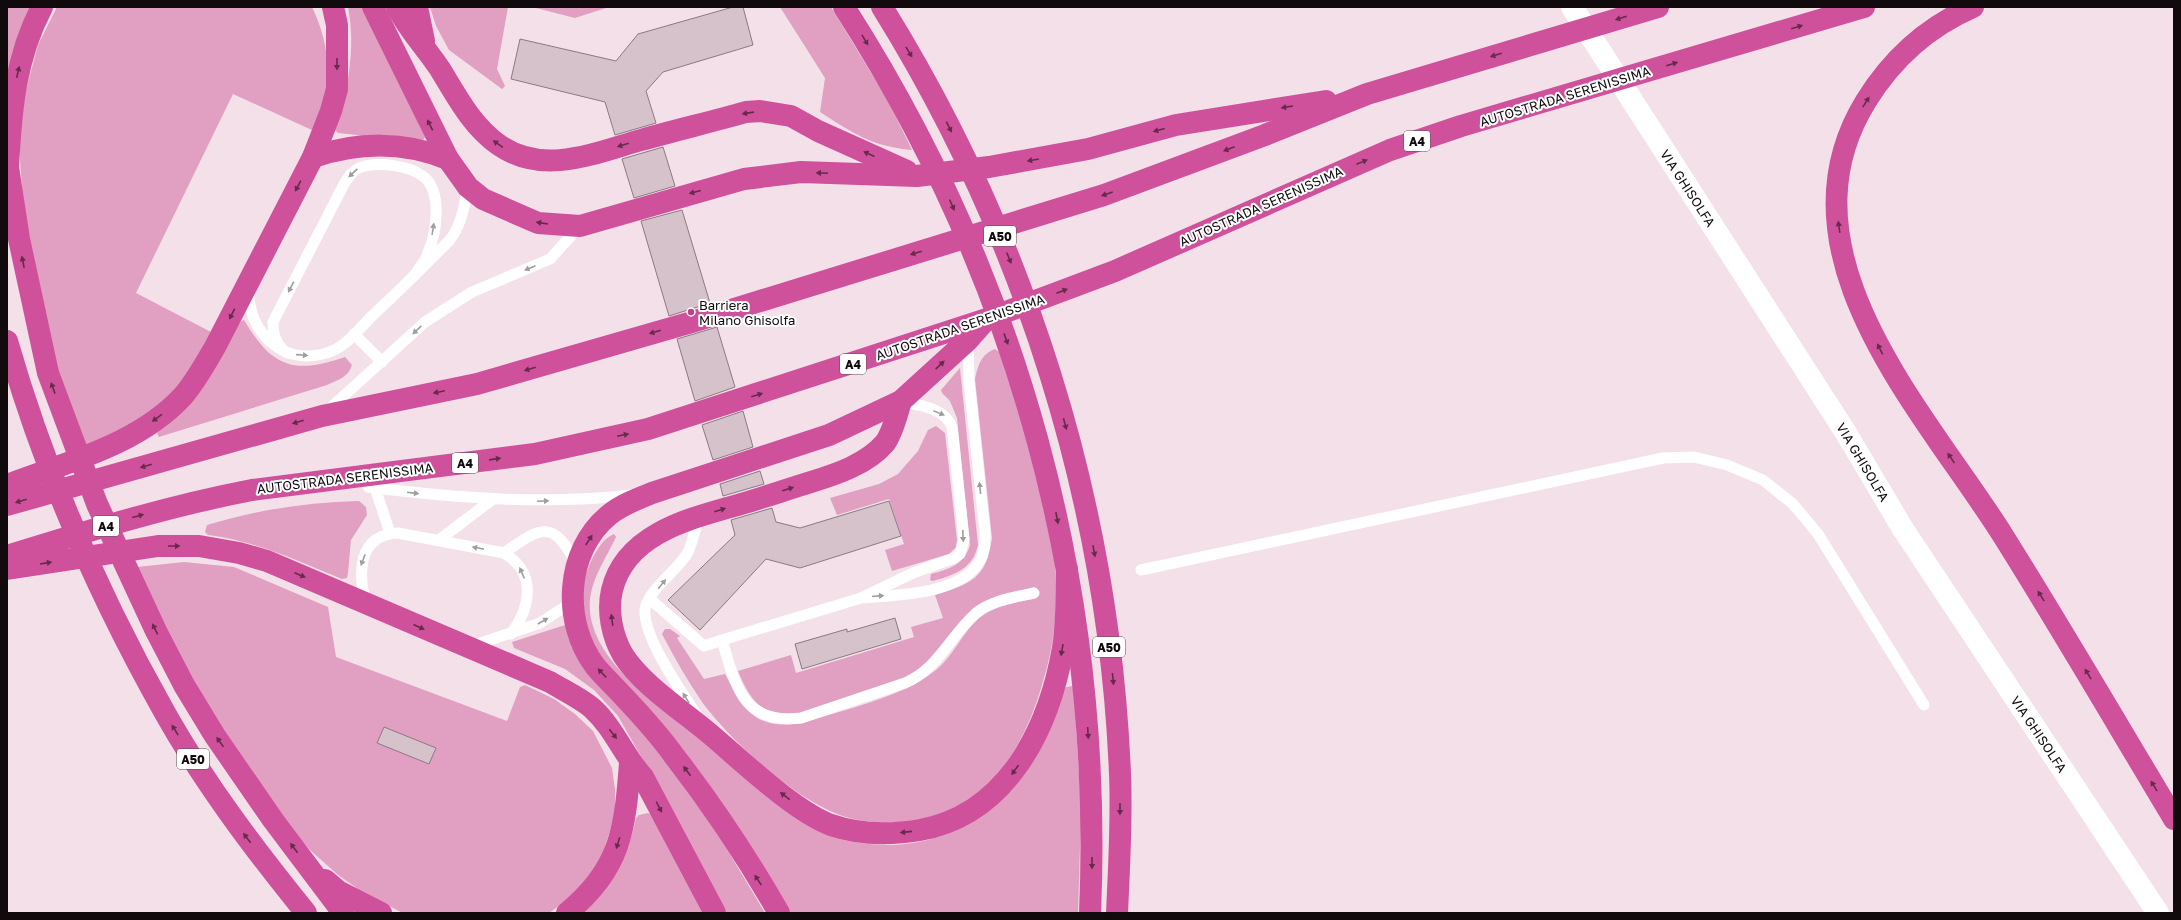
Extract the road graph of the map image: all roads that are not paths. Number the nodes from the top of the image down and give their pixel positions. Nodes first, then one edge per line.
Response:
1 (42, 7) edge
2 (325, 7) edge
3 (373, 7) edge
4 (397, 7) edge
5 (417, 7) edge
6 (844, 7) edge
7 (882, 7) edge
8 (1572, 7) edge
9 (1658, 7) edge
10 (1864, 7) edge
11 (1973, 7) edge
12 (335, 16) edge
13 (426, 48) junction
14 (1367, 94) junction
15 (313, 157) junction
16 (448, 159) junction
17 (8, 164) edge
18 (917, 176) junction
19 (468, 187) junction
20 (580, 226) junction
21 (252, 275) junction
22 (413, 277) junction
23 (987, 319) junction
24 (354, 334) junction
25 (968, 340) junction
26 (7, 341) edge
27 (287, 353) junction
28 (382, 362) junction
29 (902, 401) junction
30 (322, 416) junction
31 (340, 480) junction
32 (7, 485) edge
33 (375, 488) junction
34 (652, 493) junction
35 (493, 499) junction
36 (7, 505) edge
37 (699, 517) junction
38 (390, 533) junction
39 (439, 540) junction
40 (504, 553) junction
41 (7, 556) edge
42 (577, 565) junction
43 (7, 569) edge
44 (1067, 569) junction
45 (1141, 570) dead end
46 (1034, 593) dead end
47 (861, 598) junction
48 (650, 599) junction
49 (572, 602) junction
50 (366, 604) junction
51 (510, 634) junction
52 (722, 640) junction
53 (467, 648) junction
54 (1924, 705) dead end
55 (707, 731) junction
56 (630, 763) junction
57 (2174, 820) edge
58 (310, 869) junction
59 (306, 913) edge
60 (343, 913) edge
61 (381, 913) edge
62 (567, 913) edge
63 (715, 913) edge
64 (779, 913) edge
65 (1090, 913) edge
66 (1117, 913) edge
67 (2158, 913) edge

17 -> 1 highway
2 - 12 highway
16 -> 3 highway
4 - 13 highway
5 - 13 highway
6 -> 44 highway
7 -> 66 highway, A50
8 - 67 street, VIA GHISOLFA
9 -> 14 highway
23 -> 10 highway, AUTOSTRADA SERENISSIMA / A4
57 -> 11 highway
12 -> 15 highway
18 -> 13 highway
14 -> 18 highway
14 -> 30 highway
15 - 16 highway
15 -> 21 highway
16 - 19 highway
58 -> 17 highway
18 -> 20 highway
20 -> 19 highway
19 - 22 lane
20 -> 28 lane
21 - 27 lane
21 -> 32 highway
22 - 24 lane
22 -> 27 lane
23 - 25 highway
31 -> 23 highway, AUTOSTRADA SERENISSIMA / A4
27 -> 24 lane
24 - 28 lane
29 -> 25 highway
47 -> 25 lane
59 -> 26 highway, A50
28 - 30 lane
29 - 34 highway
37 -> 29 highway
29 -> 47 lane
30 -> 36 highway
31 - 33 lane
41 -> 31 highway, AUTOSTRADA SERENISSIMA / A4
33 -> 35 lane
33 - 38 lane
35 -> 34 lane
42 -> 34 highway
35 - 39 lane
48 -> 37 lane
55 -> 37 highway
38 - 39 lane
38 -> 50 lane
40 -> 39 lane
40 - 42 lane
51 -> 40 lane
42 - 49 highway
43 -> 50 highway
44 -> 55 highway
44 -> 65 highway
45 - 54 lane
46 - 52 lane
47 - 52 lane
48 - 52 lane
55 -> 48 lane
51 -> 49 lane
64 -> 49 highway
50 -> 53 highway
51 - 53 lane
53 -> 56 highway
56 -> 62 highway
56 -> 63 highway
58 - 60 highway
58 - 61 highway

